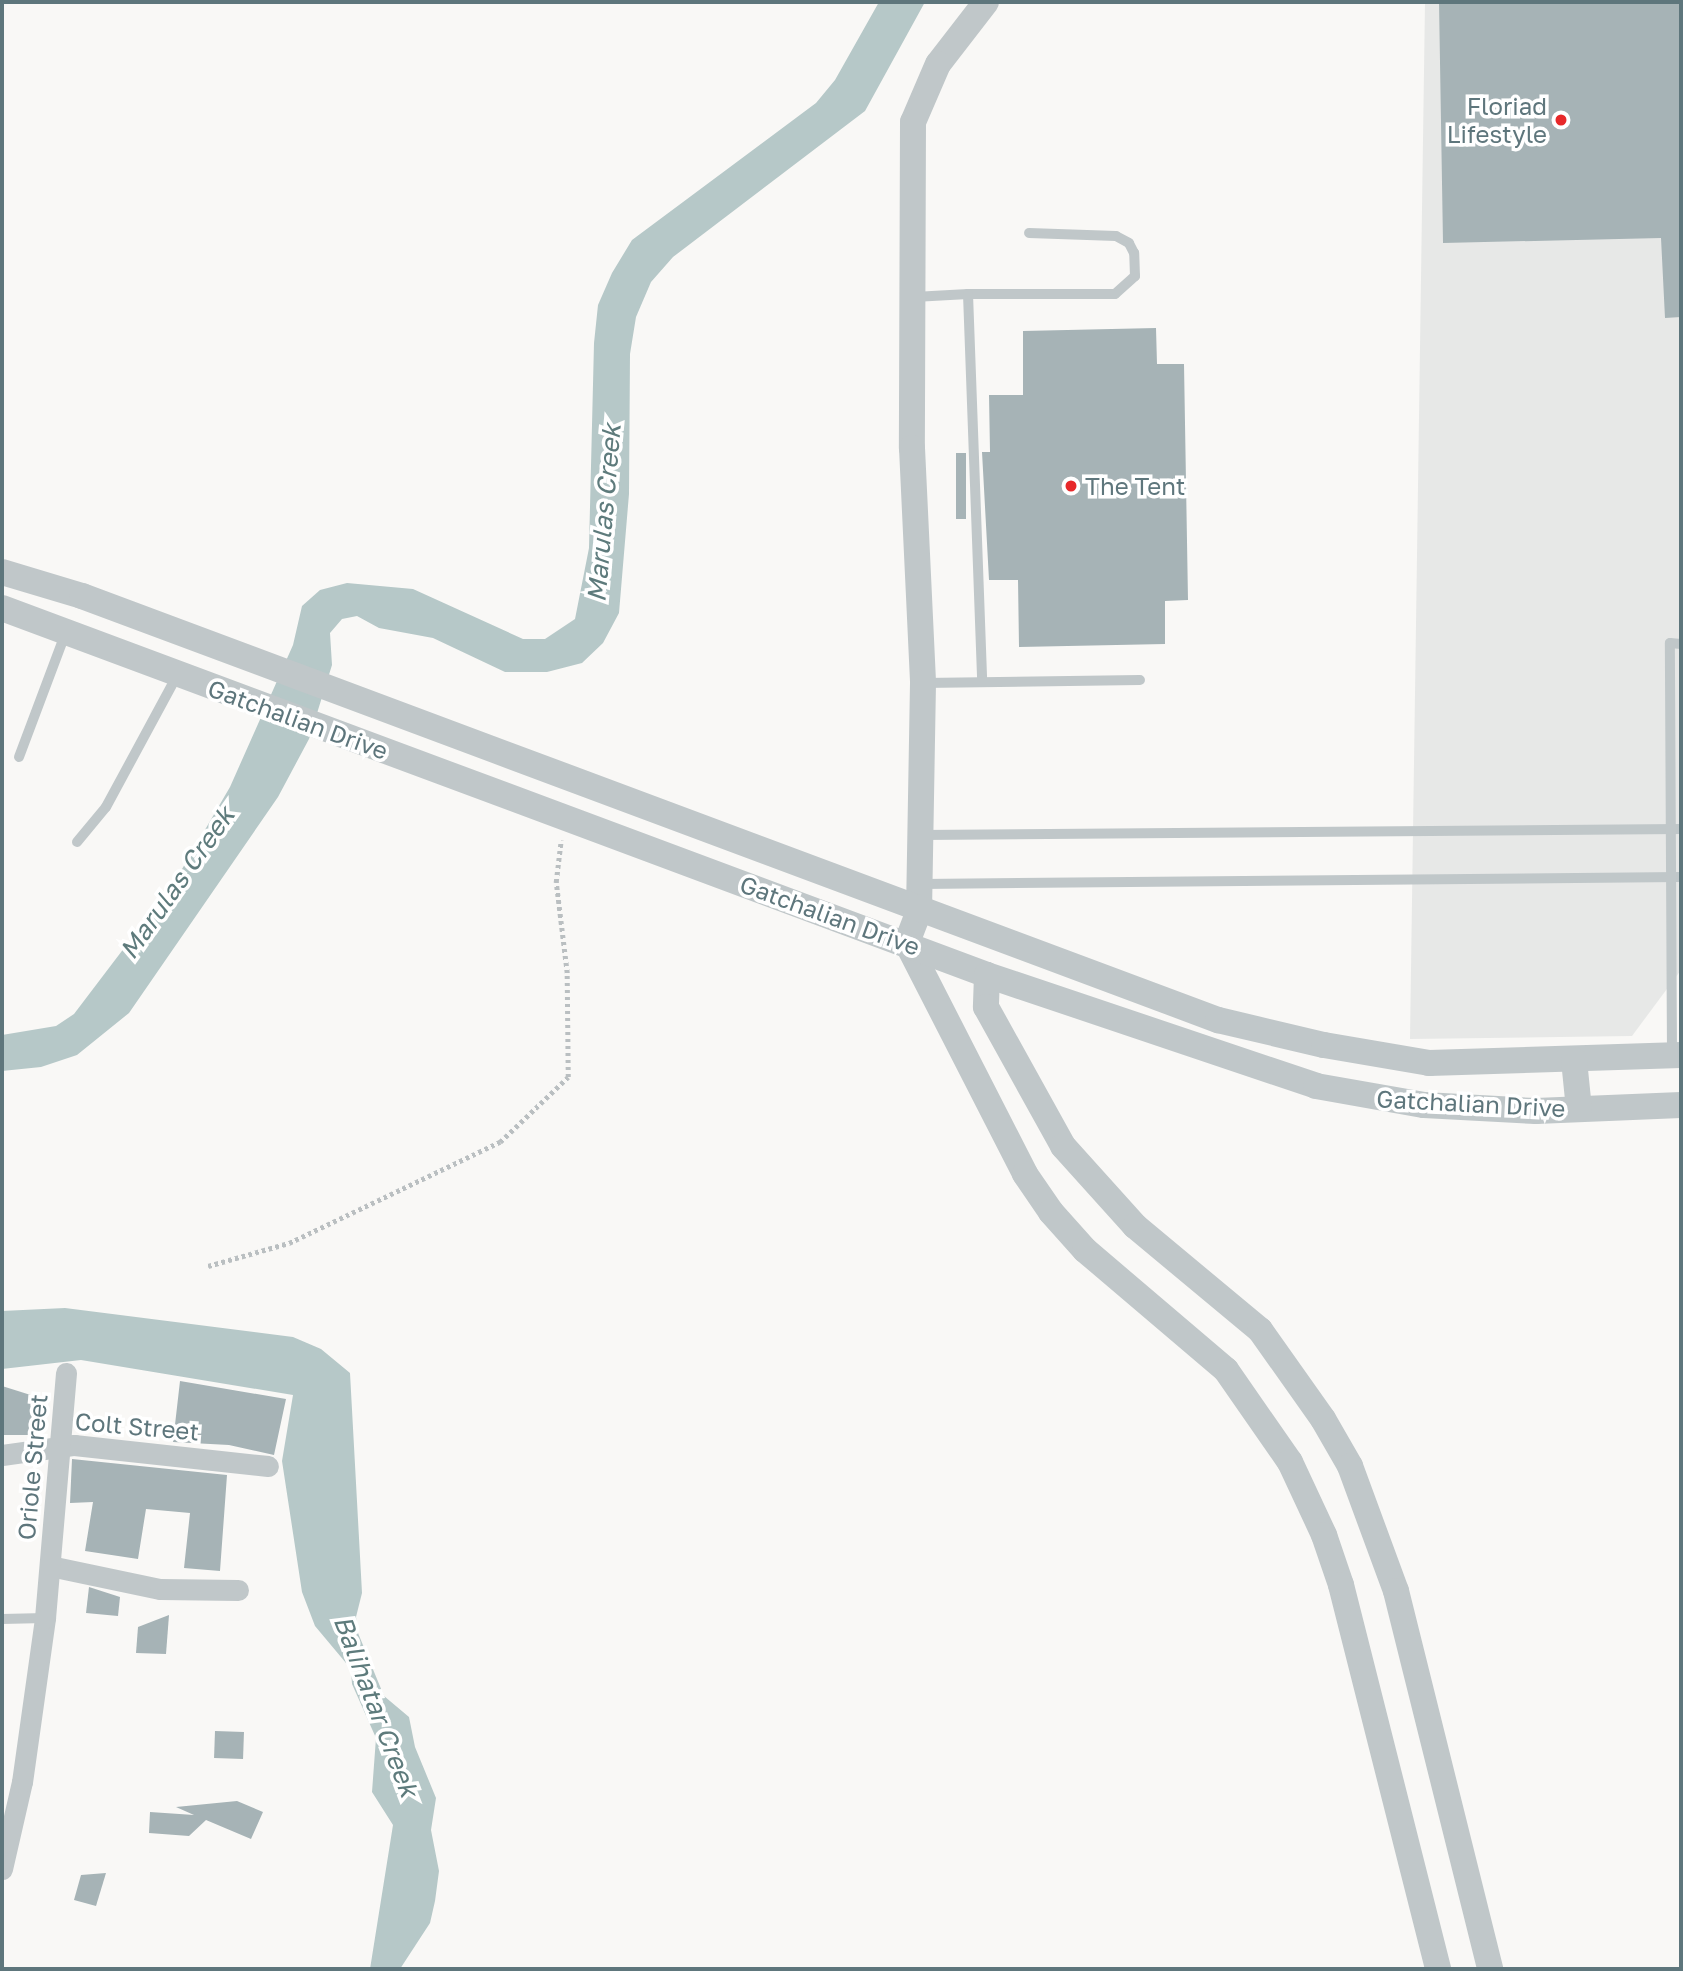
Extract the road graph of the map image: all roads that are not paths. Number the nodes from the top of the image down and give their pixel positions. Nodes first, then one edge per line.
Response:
1 (986, 2) edge
2 (1029, 233) dead end
3 (968, 294) junction
4 (913, 297) junction
5 (2, 572) edge
6 (2, 608) edge
7 (67, 631) junction
8 (1681, 644) edge
9 (178, 674) junction
10 (1140, 680) dead end
11 (982, 682) junction
12 (923, 683) junction
13 (19, 757) dead end
14 (1676, 829) edge
15 (920, 835) junction
16 (77, 842) dead end
17 (1676, 877) edge
18 (920, 884) junction
19 (919, 911) junction
20 (907, 943) junction
21 (987, 975) junction
22 (1676, 1055) edge
23 (1574, 1060) junction
24 (1681, 1105) edge
25 (1579, 1109) junction
26 (66, 1373) dead end
27 (57, 1446) junction
28 (2, 1455) edge
29 (268, 1466) dead end
30 (50, 1566) junction
31 (239, 1590) dead end
32 (45, 1618) junction
33 (2, 1619) edge
34 (2, 1869) edge
35 (1438, 1969) edge
36 (1490, 1969) edge

1 - 4 street
2 - 3 lane
3 - 4 lane
3 - 11 lane
4 - 12 street
5 - 19 street, Gatchalian Drive
6 - 7 street, Gatchalian Drive
7 - 9 street, Gatchalian Drive
7 - 13 lane
8 - 14 lane
9 - 16 lane
9 - 20 street, Gatchalian Drive
10 - 11 lane
11 - 12 lane
12 - 15 street
14 - 15 lane
14 - 17 lane
15 - 18 street
17 - 18 lane
17 - 22 lane
18 - 19 street
19 - 20 street
19 - 23 street, Gatchalian Drive
20 - 21 street, Gatchalian Drive
20 - 35 street
21 - 25 street, Gatchalian Drive
21 - 36 street
22 - 23 street, Gatchalian Drive
23 - 25 street
24 - 25 street, Gatchalian Drive
26 - 27 street, Oriole Street
27 - 28 street, Colt Street
27 - 29 street, Colt Street
27 - 30 street, Oriole Street
30 - 31 street, Oriole Street
30 - 32 street, Oriole Street
32 - 33 lane
32 - 34 street, Oriole Street

